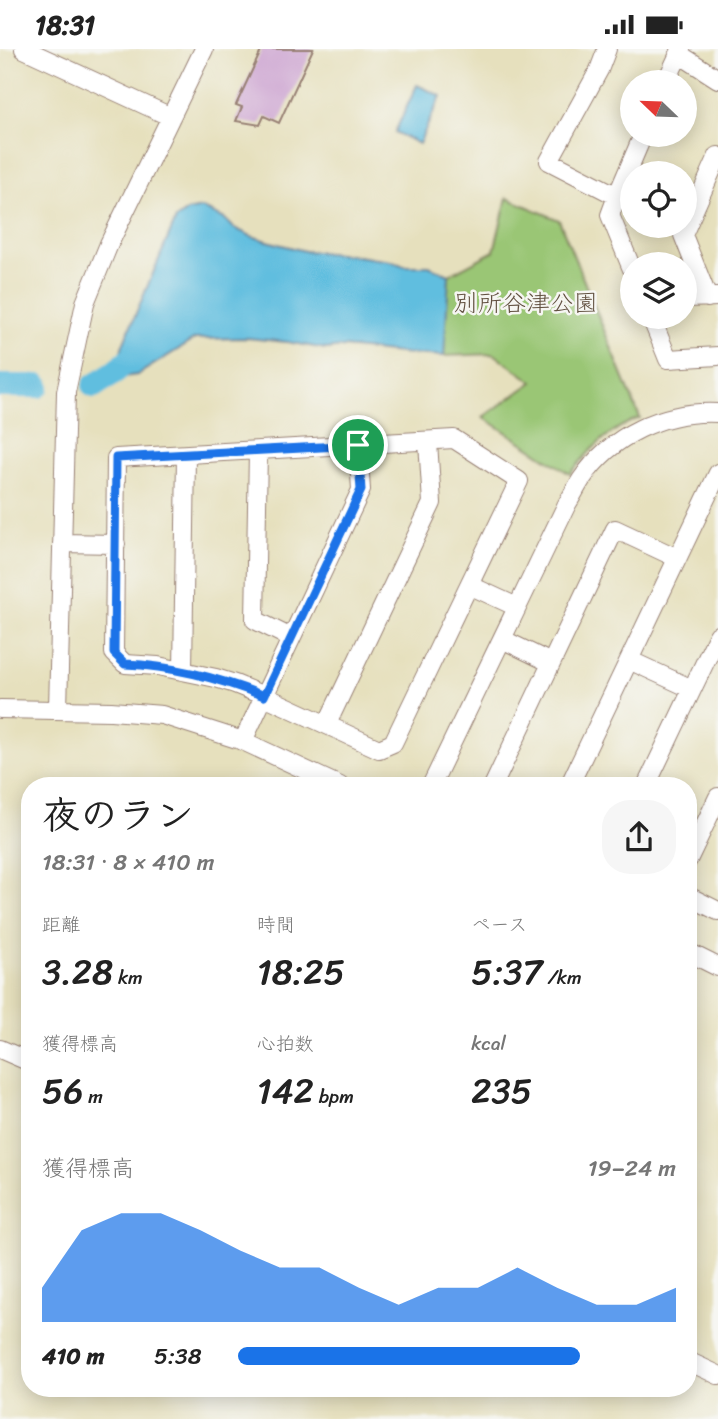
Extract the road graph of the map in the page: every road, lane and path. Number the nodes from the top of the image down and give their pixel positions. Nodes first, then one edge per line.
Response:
1 (24, 49) edge
2 (204, 49) edge
3 (607, 49) edge
4 (680, 51) edge
5 (671, 70) edge
6 (718, 79) edge
7 (171, 117) junction
8 (638, 147) edge
9 (718, 156) edge
10 (617, 196) junction
11 (625, 252) edge
12 (713, 298) edge
13 (656, 329) edge
14 (718, 356) edge
15 (718, 413) edge
16 (428, 442) junction
17 (358, 445) junction
18 (258, 451) junction
19 (186, 455) junction
20 (718, 473) edge
21 (62, 543) junction
22 (116, 544) junction
23 (677, 558) junction
24 (469, 585) junction
25 (517, 607) junction
26 (718, 635) edge
27 (291, 638) junction
28 (502, 639) junction
29 (629, 660) junction
30 (551, 663) junction
31 (183, 671) junction
32 (692, 689) junction
33 (264, 696) junction
34 (0, 709) edge
35 (58, 709) junction
36 (327, 724) junction
37 (243, 741) junction
38 (321, 777) edge
39 (435, 777) edge
40 (497, 777) edge
41 (573, 777) edge
42 (650, 777) edge
43 (718, 797) edge
44 (697, 841) edge
45 (697, 901) edge
46 (718, 911) edge
47 (697, 955) edge
48 (717, 963) edge
49 (0, 1049) edge
50 (21, 1058) edge
51 (697, 1365) edge
52 (718, 1375) edge

1 - 7 street
2 - 7 street
3 - 10 street
4 - 5 street
4 - 6 street
7 - 21 street
8 - 10 street
9 - 12 street
10 - 11 street
13 - 14 street
15 - 25 street
16 - 17 street
16 - 24 street
16 - 36 street
17 - 18 street
17 - 27 street
18 - 19 street
18 - 27 street
19 - 22 street
19 - 31 street
20 - 23 street
21 - 22 street
21 - 35 street
22 - 31 street
23 - 29 street
23 - 30 street
24 - 25 street
24 - 36 street
25 - 28 street
26 - 32 street
27 - 33 street
28 - 30 street
28 - 39 street
29 - 32 street
29 - 41 street
30 - 40 street
31 - 33 street
32 - 42 street
33 - 36 street
33 - 37 street
34 - 35 street
35 - 37 street
37 - 38 street
43 - 44 street
45 - 46 street
47 - 48 street
49 - 50 street
51 - 52 street

